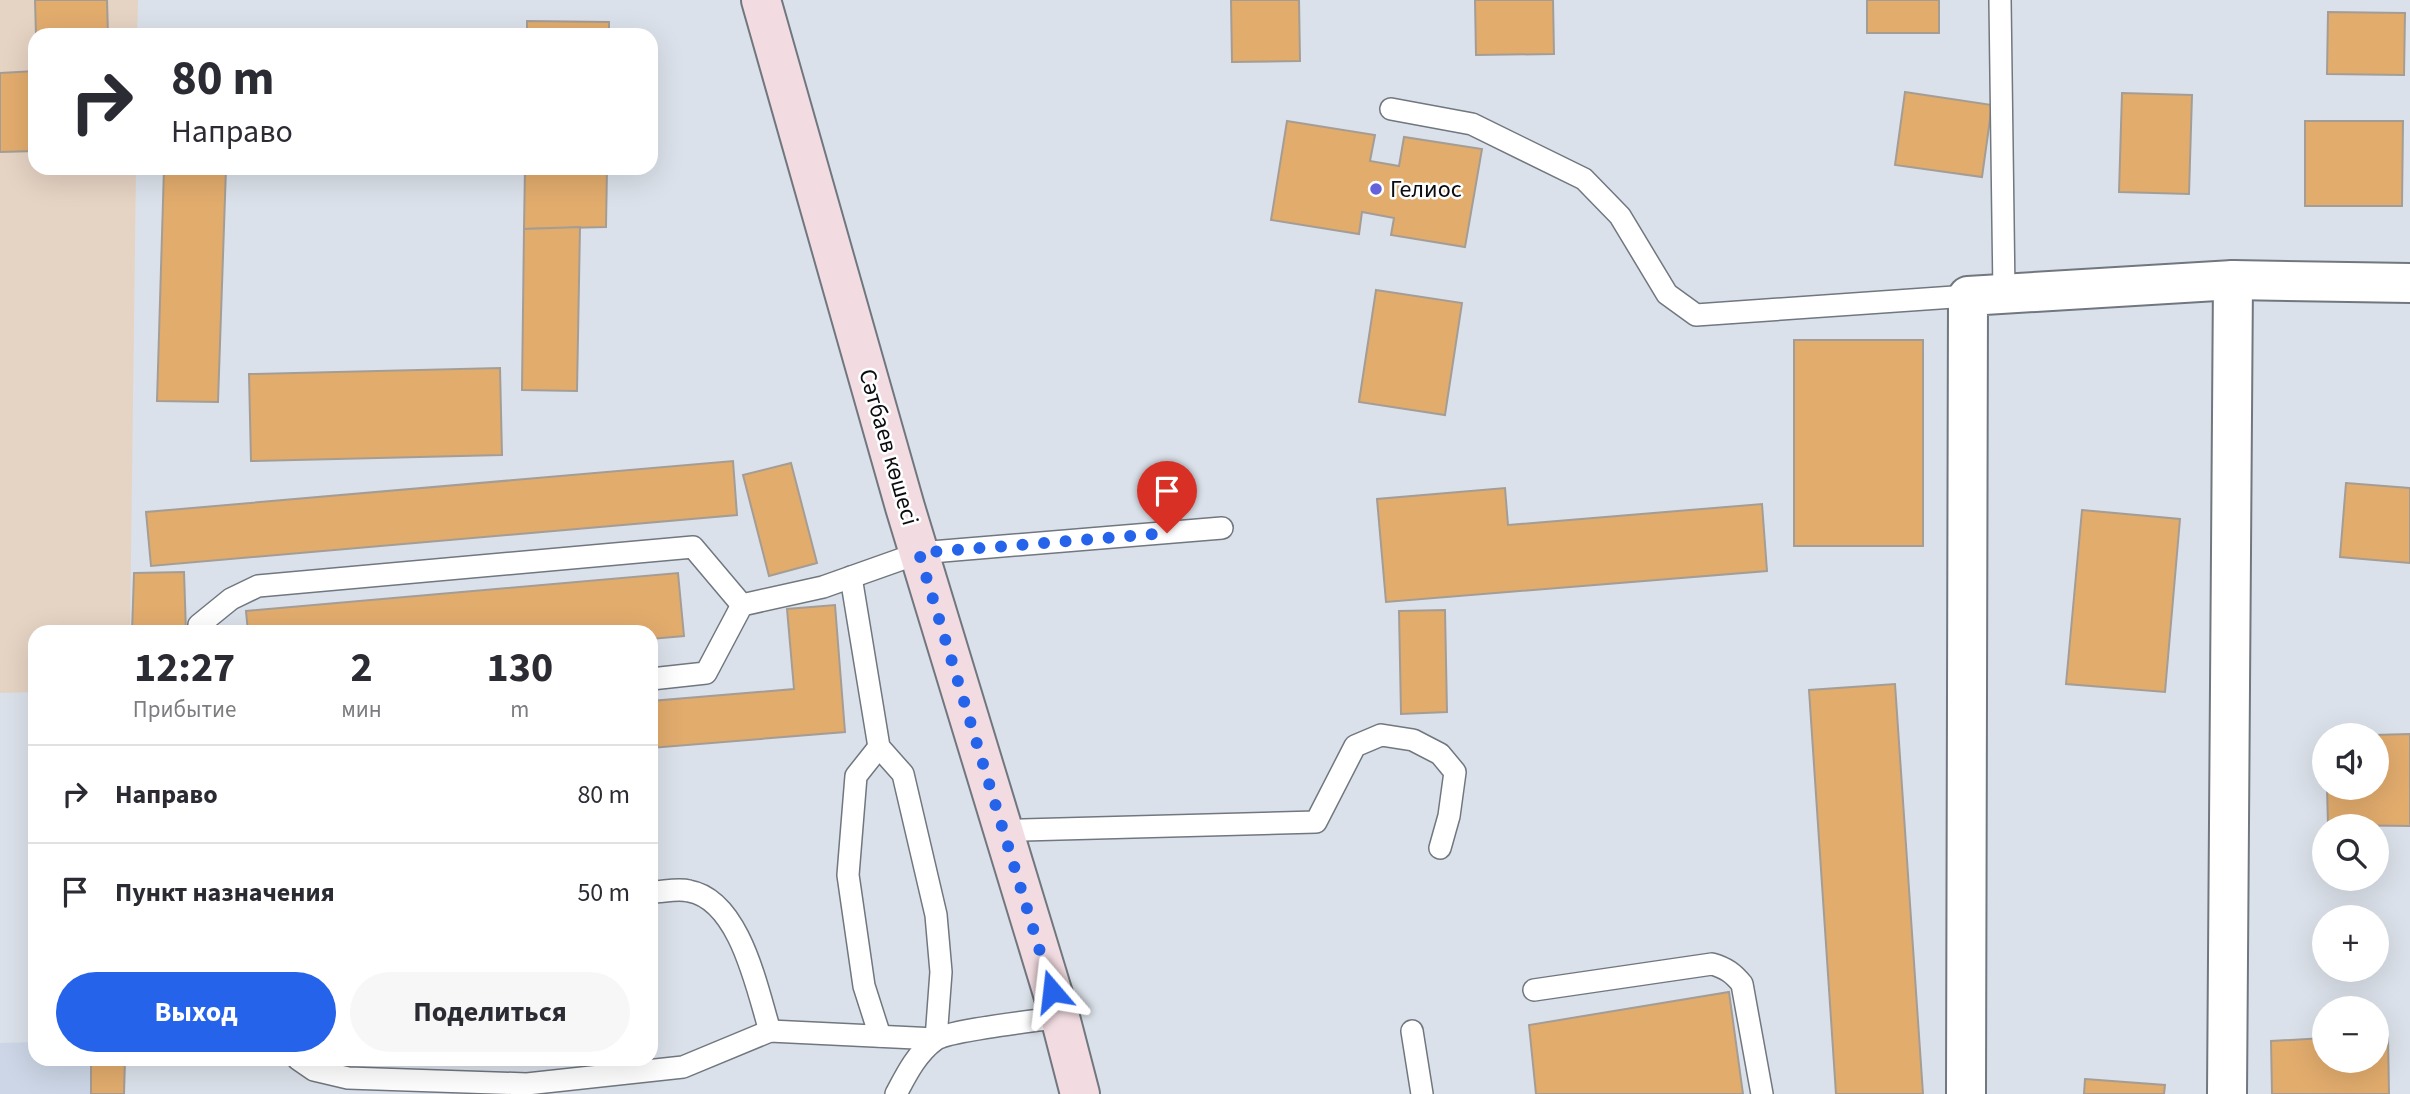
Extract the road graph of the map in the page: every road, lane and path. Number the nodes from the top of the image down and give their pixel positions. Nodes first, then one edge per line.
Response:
1 (761, 0) edge
2 (2000, 0) edge
3 (1391, 109) dead end
4 (2233, 280) junction
5 (2410, 283) edge
6 (1986, 295) junction
7 (1222, 528) dead end
8 (919, 553) junction
9 (851, 577) junction
10 (742, 606) junction
11 (199, 625) edge
12 (658, 677) edge
13 (879, 747) junction
14 (1003, 834) junction
15 (1440, 848) dead end
16 (658, 892) edge
17 (1534, 990) dead end
18 (1060, 1017) junction
19 (770, 1031) junction
20 (1412, 1031) dead end
21 (880, 1036) junction
22 (936, 1039) junction
23 (308, 1066) edge
24 (526, 1089) edge
25 (897, 1094) edge
26 (1080, 1094) edge
27 (1422, 1094) edge
28 (1762, 1094) edge
29 (1966, 1094) edge
30 (2227, 1094) edge

1 - 8 main road, Сәтбаев көшесі
2 - 6 lane
3 - 6 lane
4 - 5 street
4 - 6 street
4 - 30 street
6 - 29 street
7 - 8 lane
8 - 9 lane
8 - 14 main road, Сәтбаев көшесі
9 - 10 lane
9 - 13 lane
10 - 11 lane
10 - 12 lane
13 - 21 lane
13 - 22 lane
14 - 15 lane
14 - 18 main road, Сәтбаев көшесі
16 - 19 lane
17 - 28 lane
18 - 22 lane
18 - 26 main road, Сәтбаев көшесі
19 - 21 lane
19 - 24 lane
20 - 27 lane
21 - 22 lane
22 - 25 lane
23 - 24 lane

